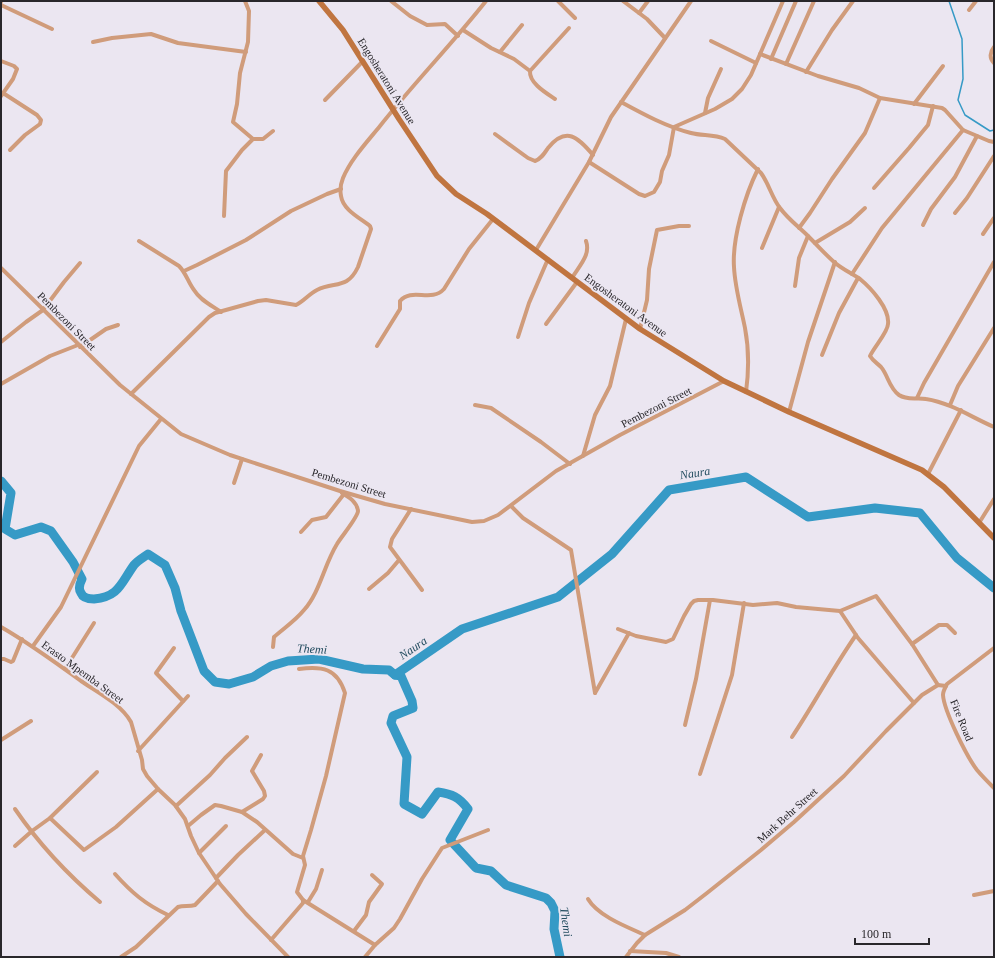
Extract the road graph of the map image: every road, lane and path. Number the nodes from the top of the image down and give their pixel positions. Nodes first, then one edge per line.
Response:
1 (246, 1) edge
2 (318, 1) edge
3 (390, 1) edge
4 (486, 1) edge
5 (558, 1) edge
6 (622, 1) edge
7 (648, 1) edge
8 (691, 1) edge
9 (783, 1) edge
10 (796, 1) edge
11 (814, 1) edge
12 (853, 1) edge
13 (976, 1) edge
14 (1, 5) edge
15 (969, 10) dead end
16 (639, 13) junction
17 (575, 18) dead end
18 (522, 24) dead end
19 (569, 28) dead end
20 (52, 29) dead end
21 (463, 30) junction
22 (458, 36) junction
23 (665, 38) junction
24 (711, 41) dead end
25 (93, 42) dead end
26 (994, 47) edge
27 (246, 52) junction
28 (500, 52) junction
29 (760, 54) junction
30 (771, 59) junction
31 (1, 61) edge
32 (363, 61) junction
33 (756, 63) junction
34 (994, 63) edge
35 (786, 64) junction
36 (943, 66) dead end
37 (721, 69) dead end
38 (530, 71) junction
39 (806, 72) junction
40 (2, 95) edge
41 (880, 98) junction
42 (555, 99) dead end
43 (325, 100) dead end
44 (621, 102) junction
45 (914, 104) junction
46 (933, 106) junction
47 (393, 110) junction
48 (705, 113) junction
49 (674, 127) junction
50 (963, 130) junction
51 (273, 131) dead end
52 (495, 134) dead end
53 (977, 136) junction
54 (253, 139) junction
55 (994, 142) edge
56 (10, 150) dead end
57 (593, 155) junction
58 (994, 156) edge
59 (589, 162) junction
60 (758, 169) junction
61 (874, 188) dead end
62 (341, 189) junction
63 (779, 207) junction
64 (865, 208) dead end
65 (955, 213) dead end
66 (224, 216) dead end
67 (994, 218) edge
68 (493, 219) junction
69 (923, 225) dead end
70 (689, 226) dead end
71 (799, 228) junction
72 (983, 234) dead end
73 (808, 236) junction
74 (138, 241) dead end
75 (586, 241) dead end
76 (815, 243) junction
77 (762, 248) dead end
78 (536, 250) junction
79 (548, 259) junction
80 (835, 262) junction
81 (994, 262) edge
82 (80, 263) dead end
83 (1, 268) edge
84 (184, 271) junction
85 (852, 274) junction
86 (572, 278) junction
87 (858, 278) junction
88 (577, 282) junction
89 (795, 286) dead end
90 (43, 310) junction
91 (221, 312) junction
92 (626, 319) junction
93 (118, 324) dead end
94 (546, 324) dead end
95 (994, 328) edge
96 (640, 329) junction
97 (518, 337) dead end
98 (1, 342) edge
99 (79, 346) junction
100 (377, 346) dead end
101 (822, 355) dead end
102 (724, 382) junction
103 (1, 384) edge
104 (746, 392) junction
105 (130, 394) junction
106 (917, 398) junction
107 (475, 405) dead end
108 (950, 405) junction
109 (960, 410) junction
110 (789, 412) junction
111 (162, 419) junction
112 (994, 427) edge
113 (583, 456) junction
114 (242, 459) junction
115 (570, 464) junction
116 (928, 474) junction
117 (234, 483) dead end
118 (342, 492) junction
119 (994, 499) edge
120 (511, 506) junction
121 (411, 509) junction
122 (979, 523) junction
123 (301, 532) dead end
124 (994, 538) edge
125 (400, 560) junction
126 (369, 589) dead end
127 (422, 590) dead end
128 (710, 600) junction
129 (744, 603) junction
130 (840, 611) junction
131 (94, 623) dead end
132 (1, 627) edge
133 (618, 629) dead end
134 (628, 633) junction
135 (956, 633) dead end
136 (856, 635) junction
137 (22, 639) junction
138 (912, 644) junction
139 (33, 646) junction
140 (273, 647) dead end
141 (174, 648) dead end
142 (994, 648) edge
143 (1, 659) edge
144 (65, 669) junction
145 (299, 669) dead end
146 (938, 685) junction
147 (946, 686) junction
148 (188, 696) dead end
149 (183, 701) junction
150 (914, 703) junction
151 (31, 721) dead end
152 (685, 725) dead end
153 (247, 737) dead end
154 (792, 737) dead end
155 (1, 740) edge
156 (138, 751) junction
157 (262, 755) dead end
158 (97, 772) dead end
159 (700, 774) dead end
160 (994, 788) edge
161 (158, 790) junction
162 (176, 806) junction
163 (15, 809) dead end
164 (242, 812) junction
165 (50, 818) junction
166 (188, 826) junction
167 (226, 826) dead end
168 (265, 830) junction
169 (488, 830) dead end
170 (32, 831) junction
171 (15, 846) dead end
172 (199, 853) junction
173 (303, 858) junction
174 (322, 870) dead end
175 (115, 874) dead end
176 (372, 875) dead end
177 (217, 880) junction
178 (994, 891) edge
179 (974, 895) dead end
180 (303, 900) junction
181 (588, 900) dead end
182 (100, 902) dead end
183 (308, 902) junction
184 (168, 915) junction
185 (354, 932) junction
186 (645, 936) junction
187 (271, 940) junction
188 (375, 945) junction
189 (630, 951) junction
190 (122, 957) edge
191 (288, 957) edge
192 (365, 957) edge
193 (626, 957) edge
194 (679, 957) edge

1 - 27 street
2 - 32 street, Engosheratoni Avenue
3 - 22 street
4 - 21 street
5 - 17 street
6 - 16 street
7 - 16 street
8 - 23 street
9 - 29 street
10 - 30 street
11 - 35 street
12 - 39 street
13 - 15 street
14 - 20 street
16 - 23 street
18 - 28 street
19 - 38 street
21 - 22 street
21 - 28 street
22 - 47 street
23 - 44 street
24 - 33 street
25 - 27 street
26 - 34 street
27 - 54 street
28 - 38 street
29 - 30 street
29 - 33 street
30 - 35 street
31 - 40 street
32 - 43 street
32 - 47 street, Engosheratoni Avenue
33 - 48 street
35 - 39 street
36 - 45 street
37 - 48 street
38 - 42 street
39 - 41 street
40 - 56 street
41 - 45 street
41 - 71 street
44 - 49 street
44 - 57 street
45 - 46 street
46 - 50 street
46 - 61 street
47 - 62 street
47 - 68 street, Engosheratoni Avenue
48 - 49 street
49 - 59 street
49 - 60 street
50 - 53 street
50 - 85 street
51 - 54 street
52 - 57 street
53 - 55 street
53 - 69 street
54 - 66 street
57 - 59 street
58 - 65 street
59 - 78 street
60 - 63 street
60 - 104 street
62 - 84 street
62 - 91 street
63 - 71 street
63 - 77 street
64 - 76 street
67 - 72 street
68 - 78 street, Engosheratoni Avenue
68 - 100 street
70 - 96 street
71 - 73 street
73 - 76 street
73 - 89 street
74 - 84 street
75 - 86 street
76 - 80 street
78 - 79 street, Engosheratoni Avenue
79 - 86 street, Engosheratoni Avenue
79 - 97 street
80 - 85 street
80 - 110 street
81 - 106 street
82 - 90 street
83 - 90 street, Pembezoni Street
84 - 91 street
85 - 87 street
86 - 88 street, Engosheratoni Avenue
87 - 101 street
87 - 106 street
88 - 92 street, Engosheratoni Avenue
88 - 94 street
90 - 98 street
90 - 99 street, Pembezoni Street
91 - 105 street
92 - 96 street, Engosheratoni Avenue
92 - 113 street
93 - 99 street
95 - 108 street
96 - 102 street, Engosheratoni Avenue
99 - 103 street
99 - 105 street, Pembezoni Street
102 - 104 street, Engosheratoni Avenue
102 - 113 street, Pembezoni Street
104 - 110 street, Engosheratoni Avenue
105 - 111 street, Pembezoni Street
106 - 108 street
107 - 115 street
108 - 109 street
109 - 112 street
109 - 116 street
110 - 116 street, Engosheratoni Avenue
111 - 114 street, Pembezoni Street
111 - 139 street
113 - 115 street, Pembezoni Street
114 - 117 street
114 - 118 street, Pembezoni Street
115 - 120 street, Pembezoni Street
116 - 122 street, Engosheratoni Avenue
118 - 121 street, Pembezoni Street
118 - 123 street
118 - 140 street
119 - 122 street
120 - 121 street, Pembezoni Street
120 - 134 street
121 - 125 street
122 - 124 street, Engosheratoni Avenue
125 - 126 street
125 - 127 street
128 - 129 street
128 - 134 street
128 - 152 street
129 - 130 street
129 - 159 street
130 - 136 street
130 - 138 street
131 - 144 street
132 - 137 street, Erasto Mpemba Street
133 - 134 street
135 - 138 street
136 - 150 street
136 - 154 street
137 - 139 street, Erasto Mpemba Street
137 - 143 street
138 - 146 street
139 - 144 street, Erasto Mpemba Street
141 - 149 street
142 - 147 street, Fire Road
144 - 156 street, Erasto Mpemba Street
145 - 173 street
146 - 147 street
146 - 150 street, Mark Behr Street
147 - 160 street, Fire Road
148 - 149 street
149 - 156 street
150 - 186 street, Mark Behr Street
151 - 155 street
153 - 162 street
156 - 161 street, Erasto Mpemba Street
157 - 164 street
158 - 165 street
161 - 162 street, Erasto Mpemba Street
161 - 165 street
162 - 166 street, Erasto Mpemba Street
163 - 170 street
164 - 166 street
164 - 168 street
165 - 170 street
166 - 172 street, Erasto Mpemba Street
167 - 172 street
168 - 173 street
168 - 177 street
169 - 188 street
170 - 171 street
170 - 182 street
172 - 177 street, Erasto Mpemba Street
173 - 180 street
174 - 183 street
175 - 184 street
176 - 185 street
177 - 184 street
177 - 187 street, Erasto Mpemba Street
178 - 179 street
180 - 183 street
180 - 187 street
181 - 186 street
183 - 185 street
184 - 190 street
185 - 188 street
186 - 189 street, Mark Behr Street
187 - 191 street, Erasto Mpemba Street
188 - 192 street
189 - 193 street, Mark Behr Street
189 - 194 street

